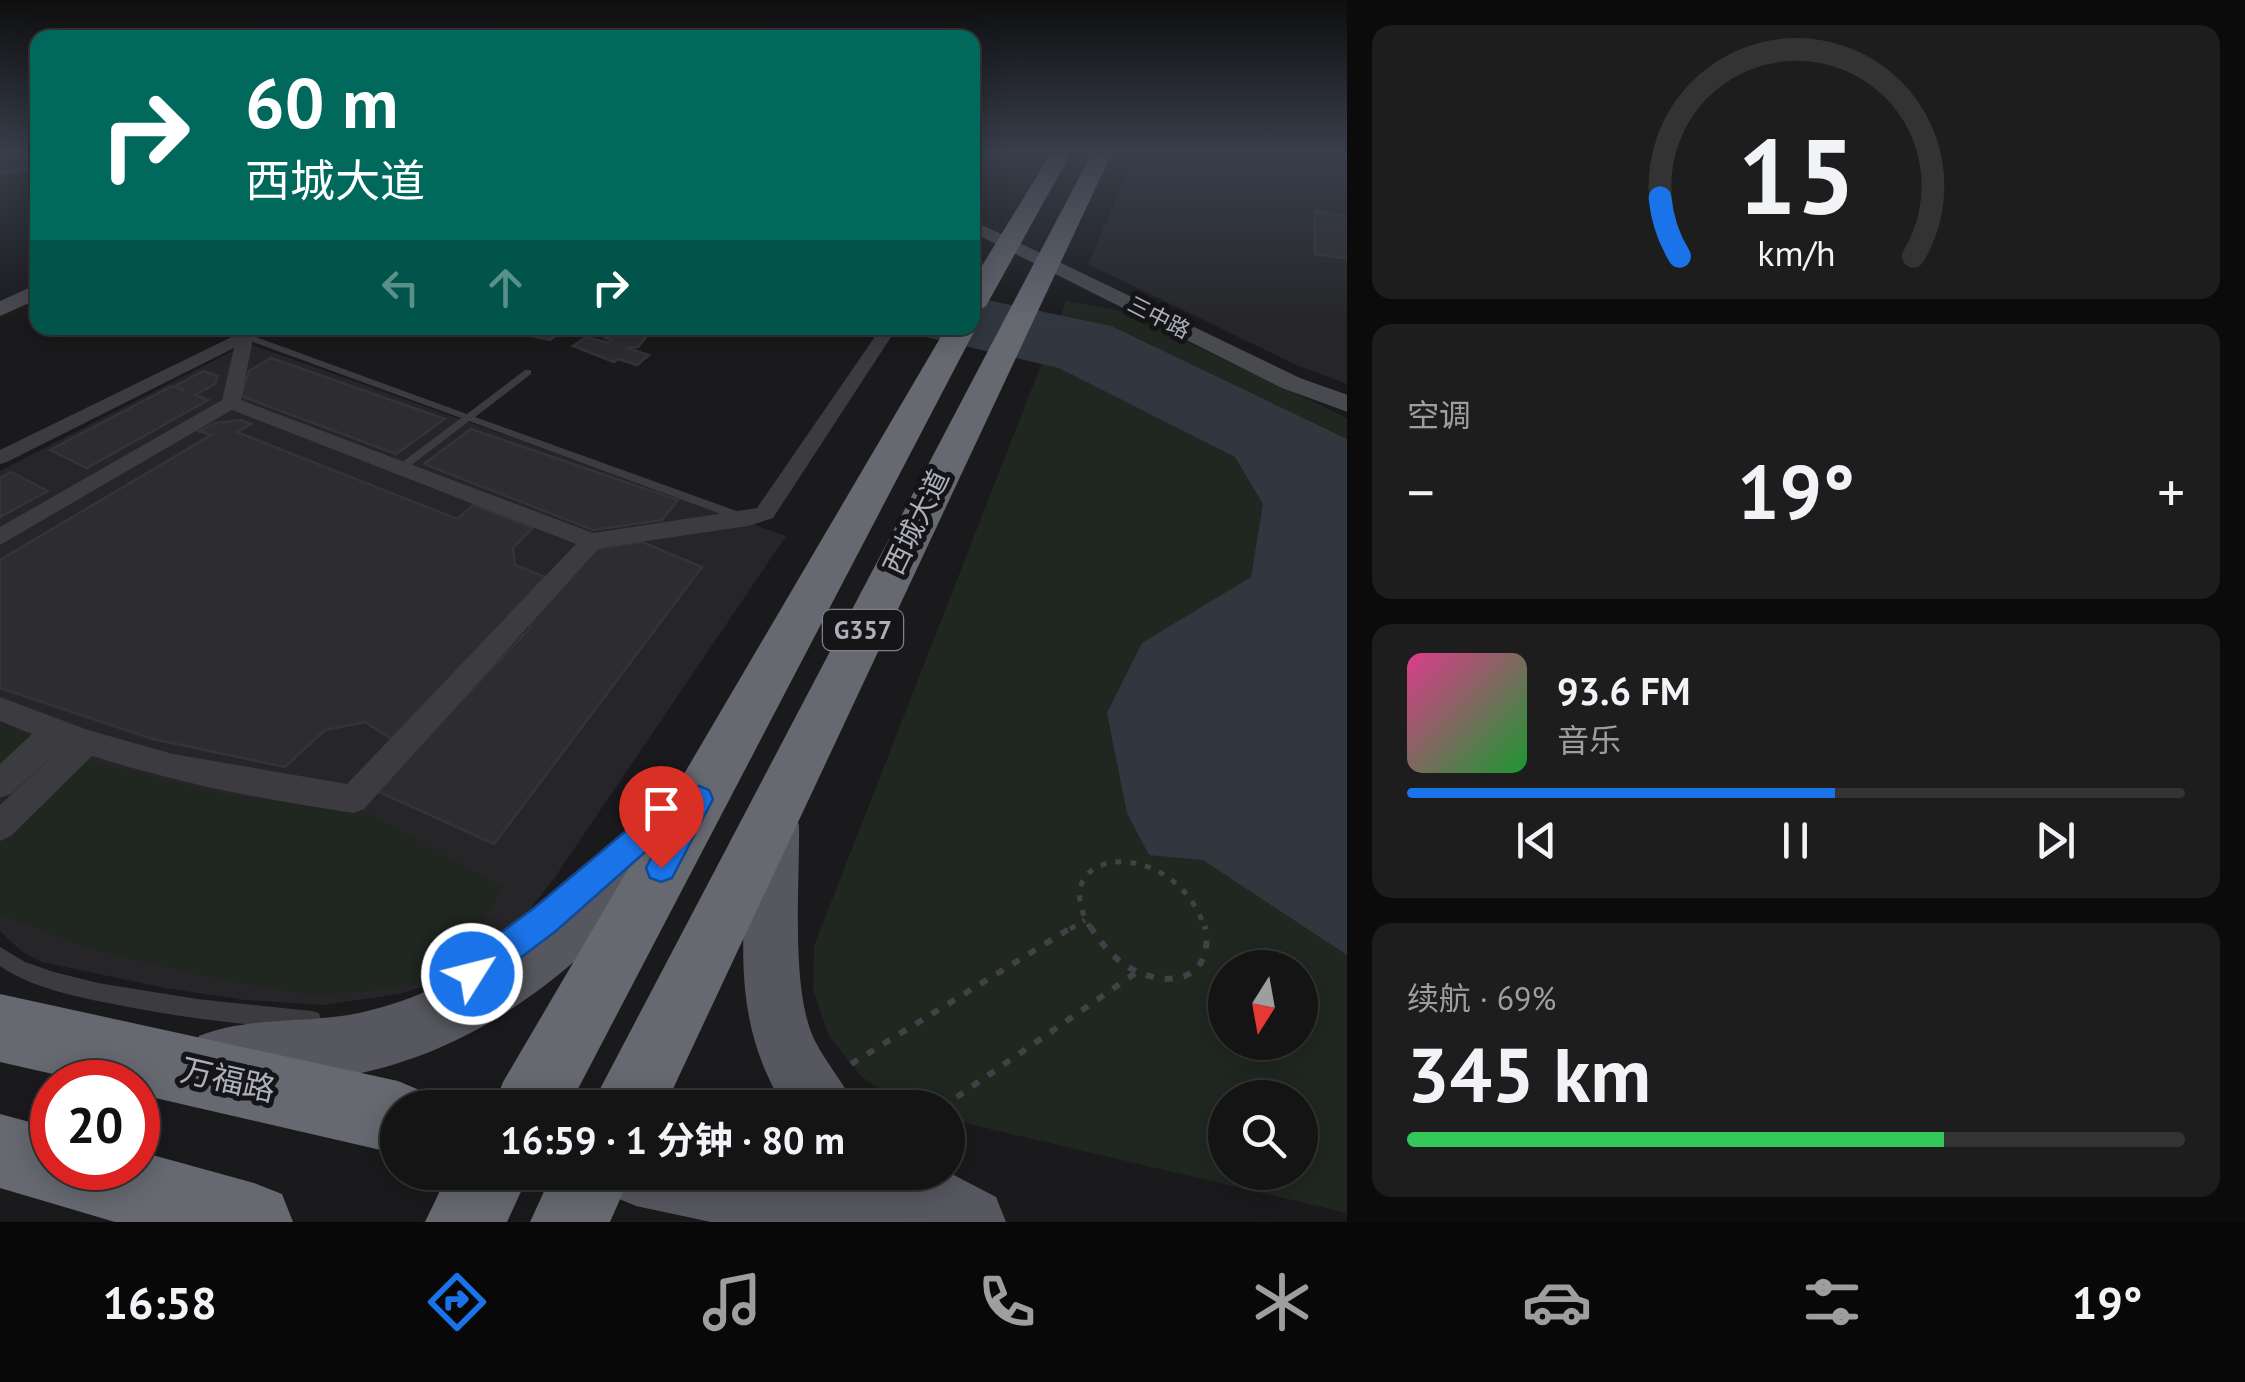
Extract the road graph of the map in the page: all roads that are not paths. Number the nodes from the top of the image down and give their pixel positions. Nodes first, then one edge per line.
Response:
1 (1041, 210) edge
2 (1059, 210) edge
3 (980, 229) edge
4 (1027, 252) junction
5 (30, 294) edge
6 (980, 298) edge
7 (0, 309) edge
8 (248, 335) edge
9 (253, 335) edge
10 (261, 335) edge
11 (881, 335) edge
12 (956, 335) edge
13 (528, 372) dead end
14 (231, 403) junction
15 (1347, 404) edge
16 (468, 418) junction
17 (0, 458) edge
18 (400, 468) junction
19 (757, 516) junction
20 (0, 537) edge
21 (592, 541) junction
22 (0, 709) edge
23 (54, 732) junction
24 (85, 744) junction
25 (0, 784) edge
26 (774, 808) junction
27 (671, 816) junction
28 (0, 826) edge
29 (620, 853) dead end
30 (0, 956) edge
31 (332, 1019) dead end
32 (0, 1028) edge
33 (141, 1060) edge
34 (160, 1062) edge
35 (160, 1064) edge
36 (837, 1086) edge
37 (538, 1090) edge
38 (635, 1090) edge
39 (380, 1114) edge
40 (0, 1151) edge
41 (30, 1160) edge
42 (121, 1190) edge
43 (482, 1190) edge
44 (585, 1190) edge
45 (721, 1190) edge
46 (911, 1190) edge
47 (185, 1212) edge
48 (254, 1222) edge
49 (464, 1222) edge
50 (570, 1222) edge
51 (872, 1222) edge
52 (971, 1222) edge

1 - 4 highway, 西城大道 / G357
2 - 4 highway, 西城大道 / G357
3 - 4 main road, 三中路
4 - 6 highway, 西城大道 / G357
4 - 15 main road, 三中路
4 - 26 highway, 西城大道 / G357
5 - 7 main road
8 - 17 street
9 - 14 street
10 - 16 lane
11 - 19 street
12 - 27 highway, 西城大道 / G357
13 - 16 lane
14 - 18 street
14 - 20 street
16 - 18 lane
16 - 19 lane
18 - 21 street
19 - 21 street
21 - 24 street
22 - 23 street
23 - 24 street
23 - 25 street
24 - 28 street
26 - 36 main road
26 - 38 highway, 西城大道 / G357
27 - 29 lane
27 - 34 main road
27 - 37 highway, 西城大道 / G357
30 - 31 lane
32 - 33 highway, 万福路
35 - 39 highway, 万福路
40 - 41 highway
42 - 47 highway
43 - 49 highway
44 - 50 highway
45 - 51 main road
46 - 52 main road
47 - 48 highway

